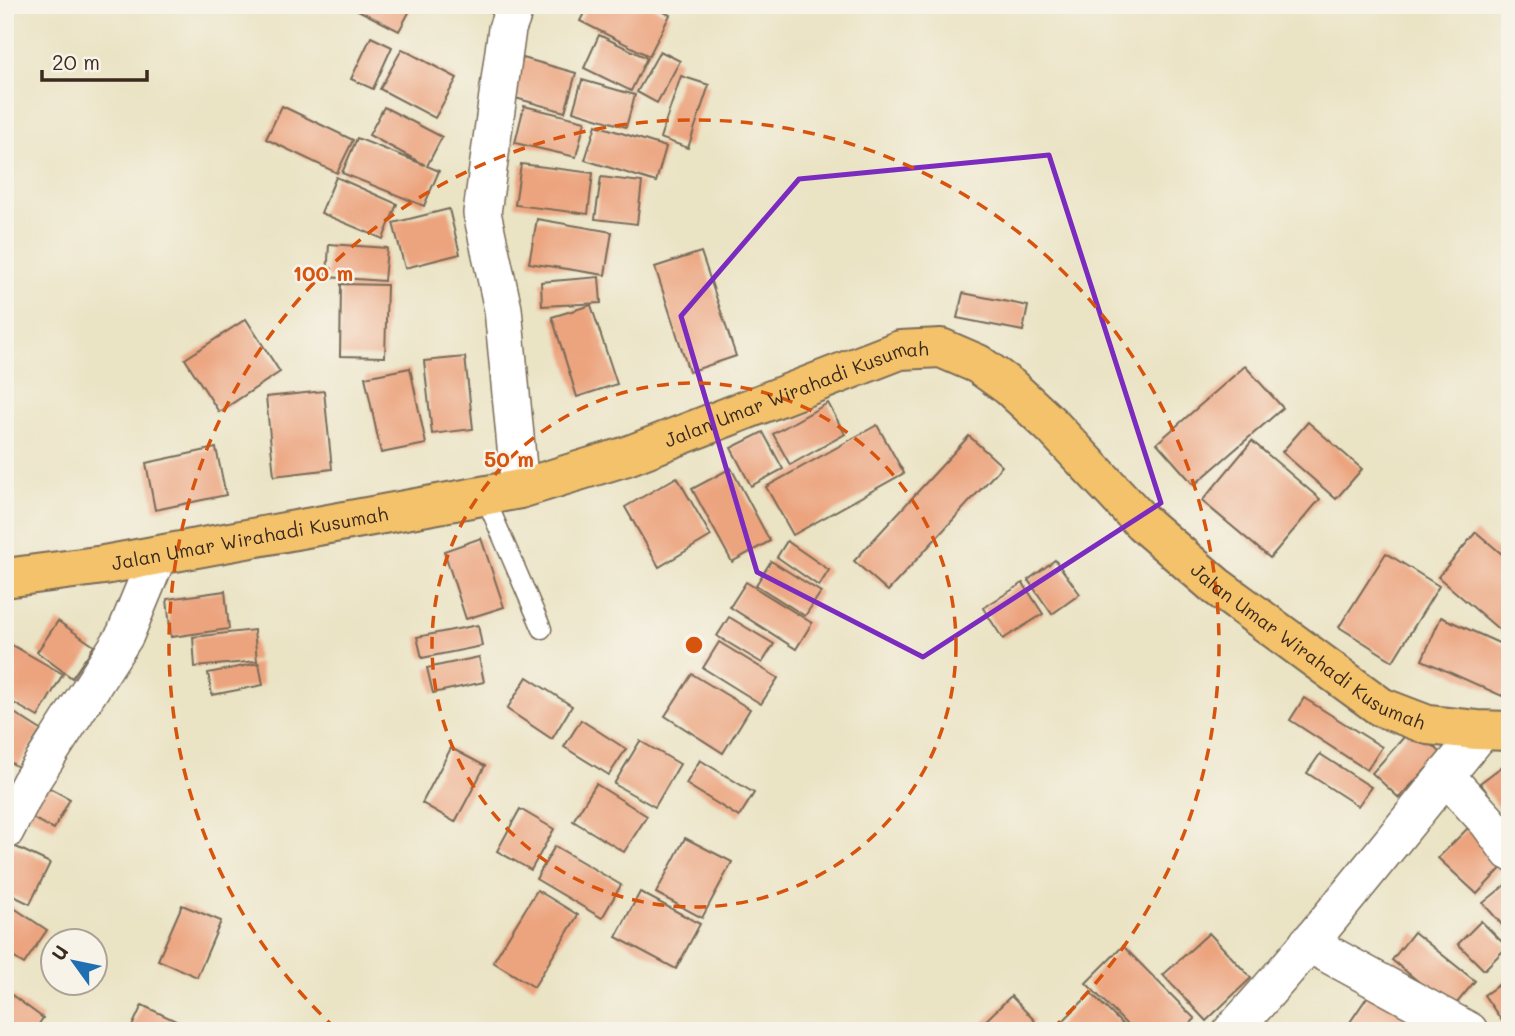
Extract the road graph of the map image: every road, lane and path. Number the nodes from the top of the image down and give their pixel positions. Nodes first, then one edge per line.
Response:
1 (516, 5) edge
2 (502, 492) junction
3 (158, 555) junction
4 (5, 578) edge
5 (542, 629) dead end
6 (1496, 731) edge
7 (1445, 775) junction
8 (5, 831) edge
9 (1510, 852) edge
10 (1308, 943) junction
11 (1232, 1031) edge
12 (1469, 1031) edge

1 - 2 street
2 - 3 main road, Jalan Umar Wirahadi Kusumah
2 - 5 lane
2 - 6 main road, Jalan Umar Wirahadi Kusumah
3 - 4 main road, Jalan Umar Wirahadi Kusumah
3 - 8 street
6 - 7 street
7 - 9 street
7 - 10 street
10 - 11 street
10 - 12 street

